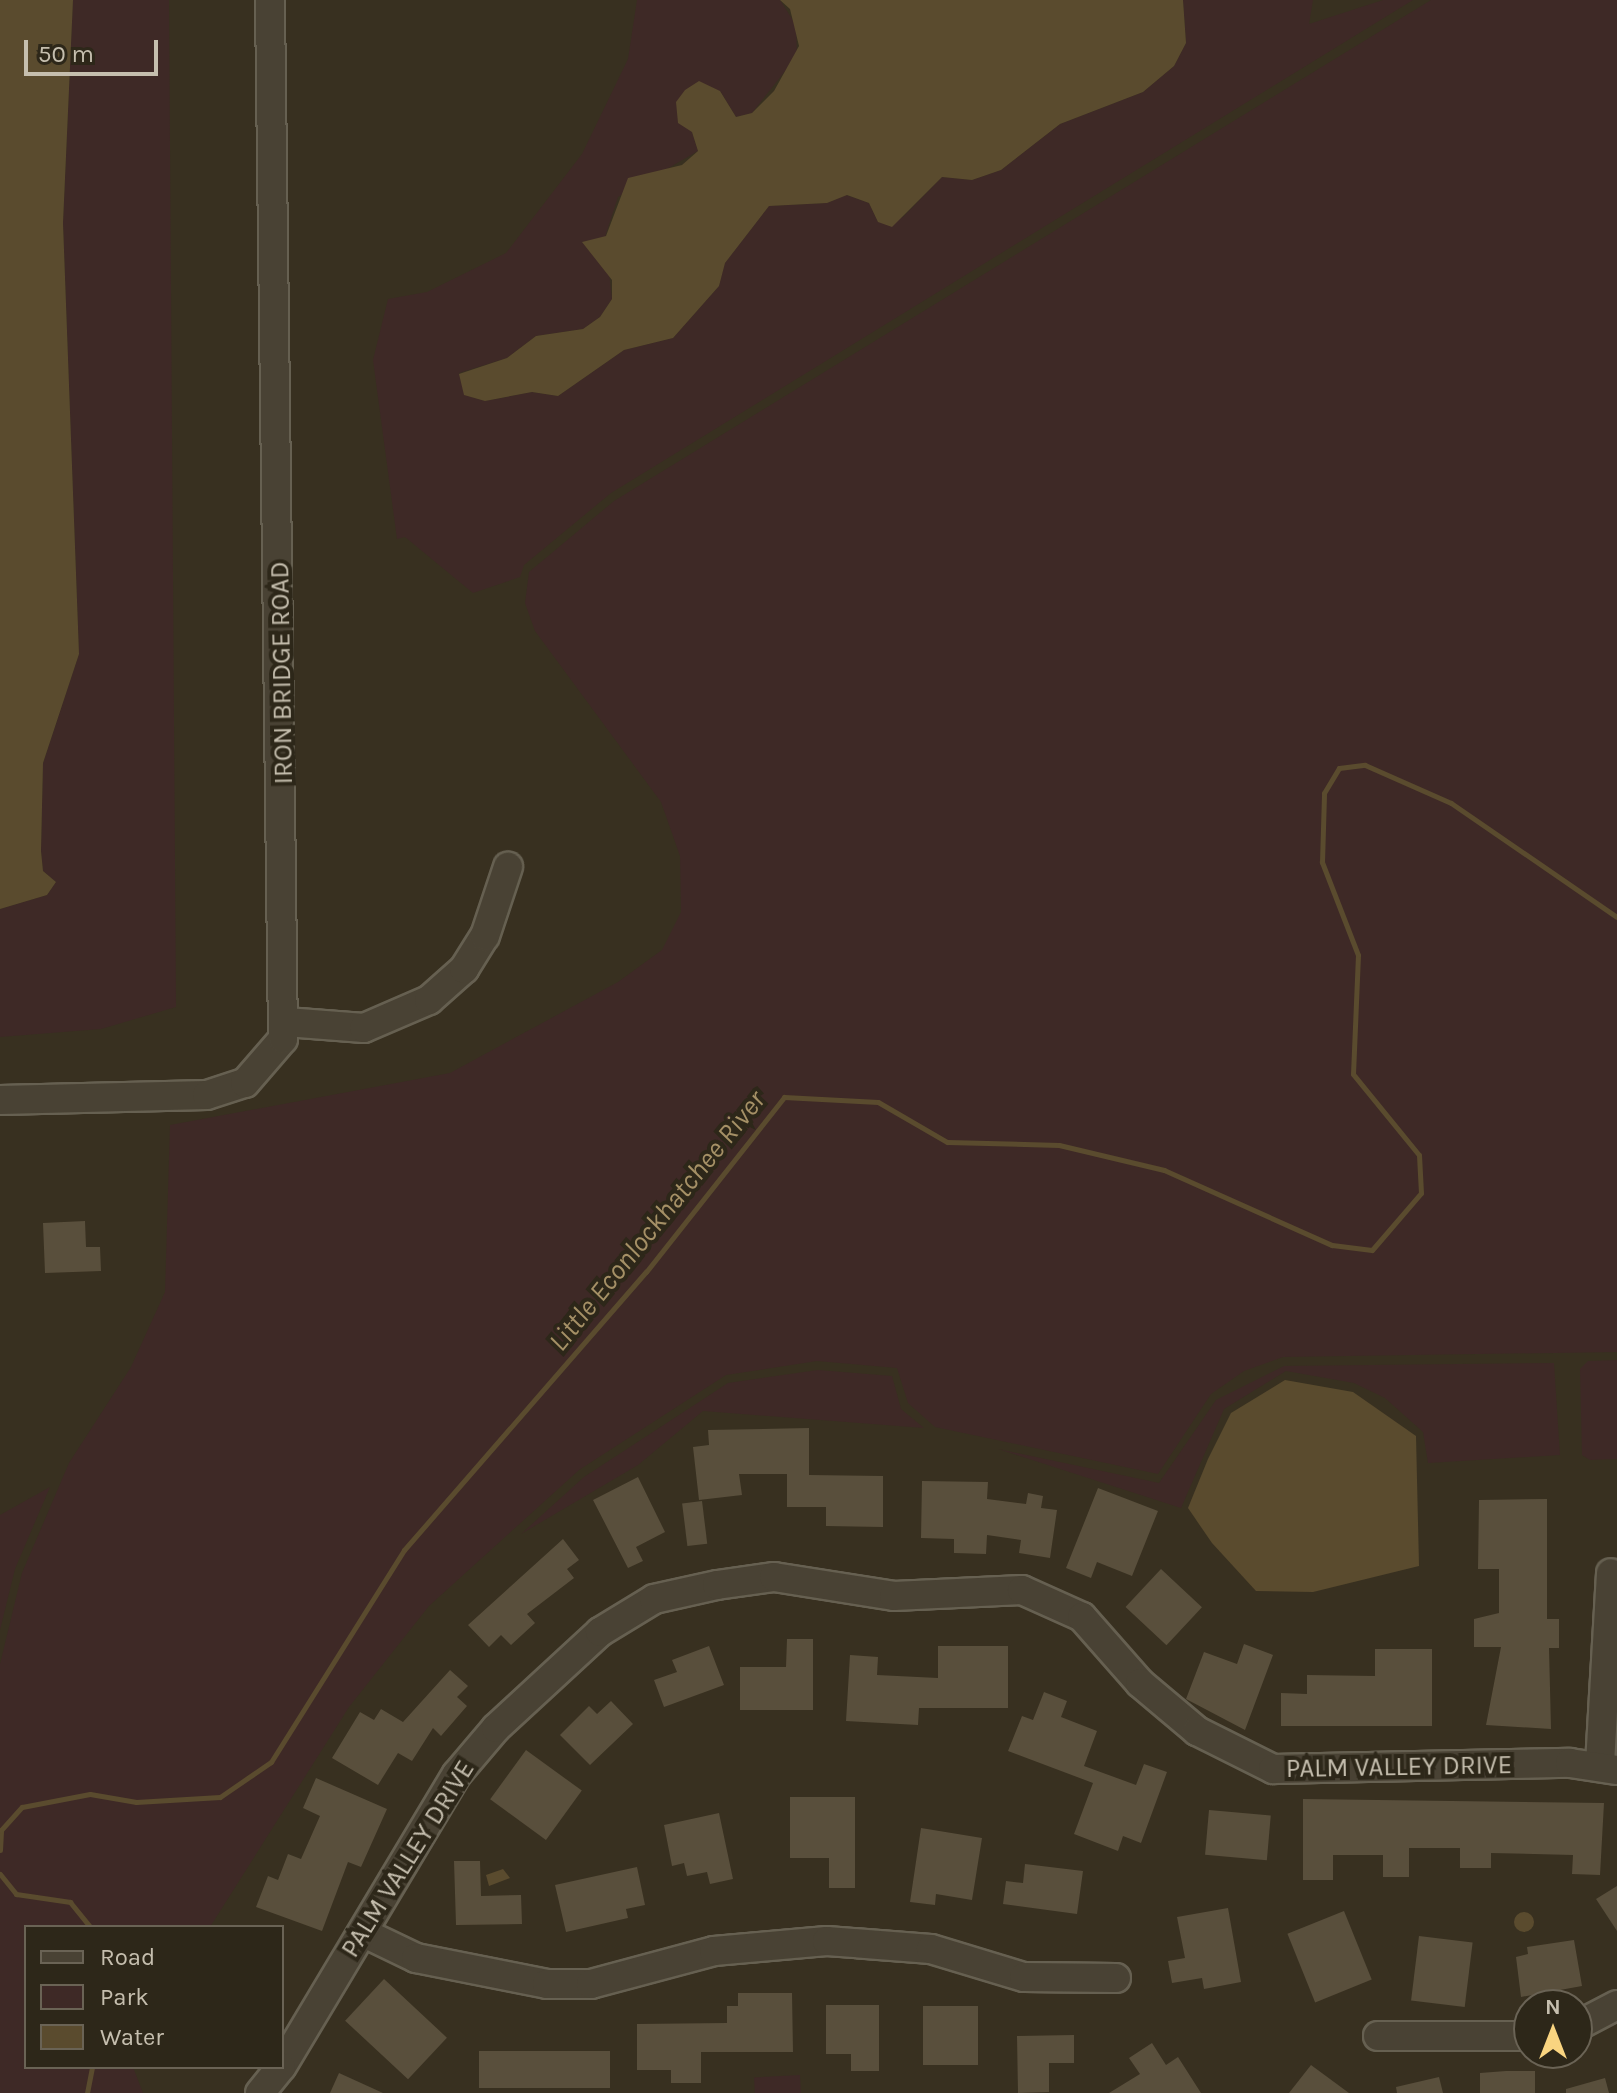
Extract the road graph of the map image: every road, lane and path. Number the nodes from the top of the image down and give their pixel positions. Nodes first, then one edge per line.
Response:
1 (270, 0) edge
2 (508, 867) dead end
3 (286, 1022) junction
4 (0, 1100) edge
5 (1611, 1573) dead end
6 (1609, 1767) edge
7 (364, 1933) junction
8 (1116, 1978) dead end
9 (1617, 2005) edge
10 (1593, 2018) edge
11 (1378, 2036) dead end
12 (1513, 2036) edge
13 (284, 2063) edge
14 (280, 2069) edge
15 (260, 2093) edge

1 - 3 street, IRON BRIDGE ROAD
2 - 3 street
3 - 4 street, IRON BRIDGE ROAD
5 - 6 street
6 - 7 street, PALM VALLEY DRIVE
7 - 8 street
7 - 13 street, PALM VALLEY DRIVE
9 - 10 street
11 - 12 street
14 - 15 street, PALM VALLEY DRIVE

